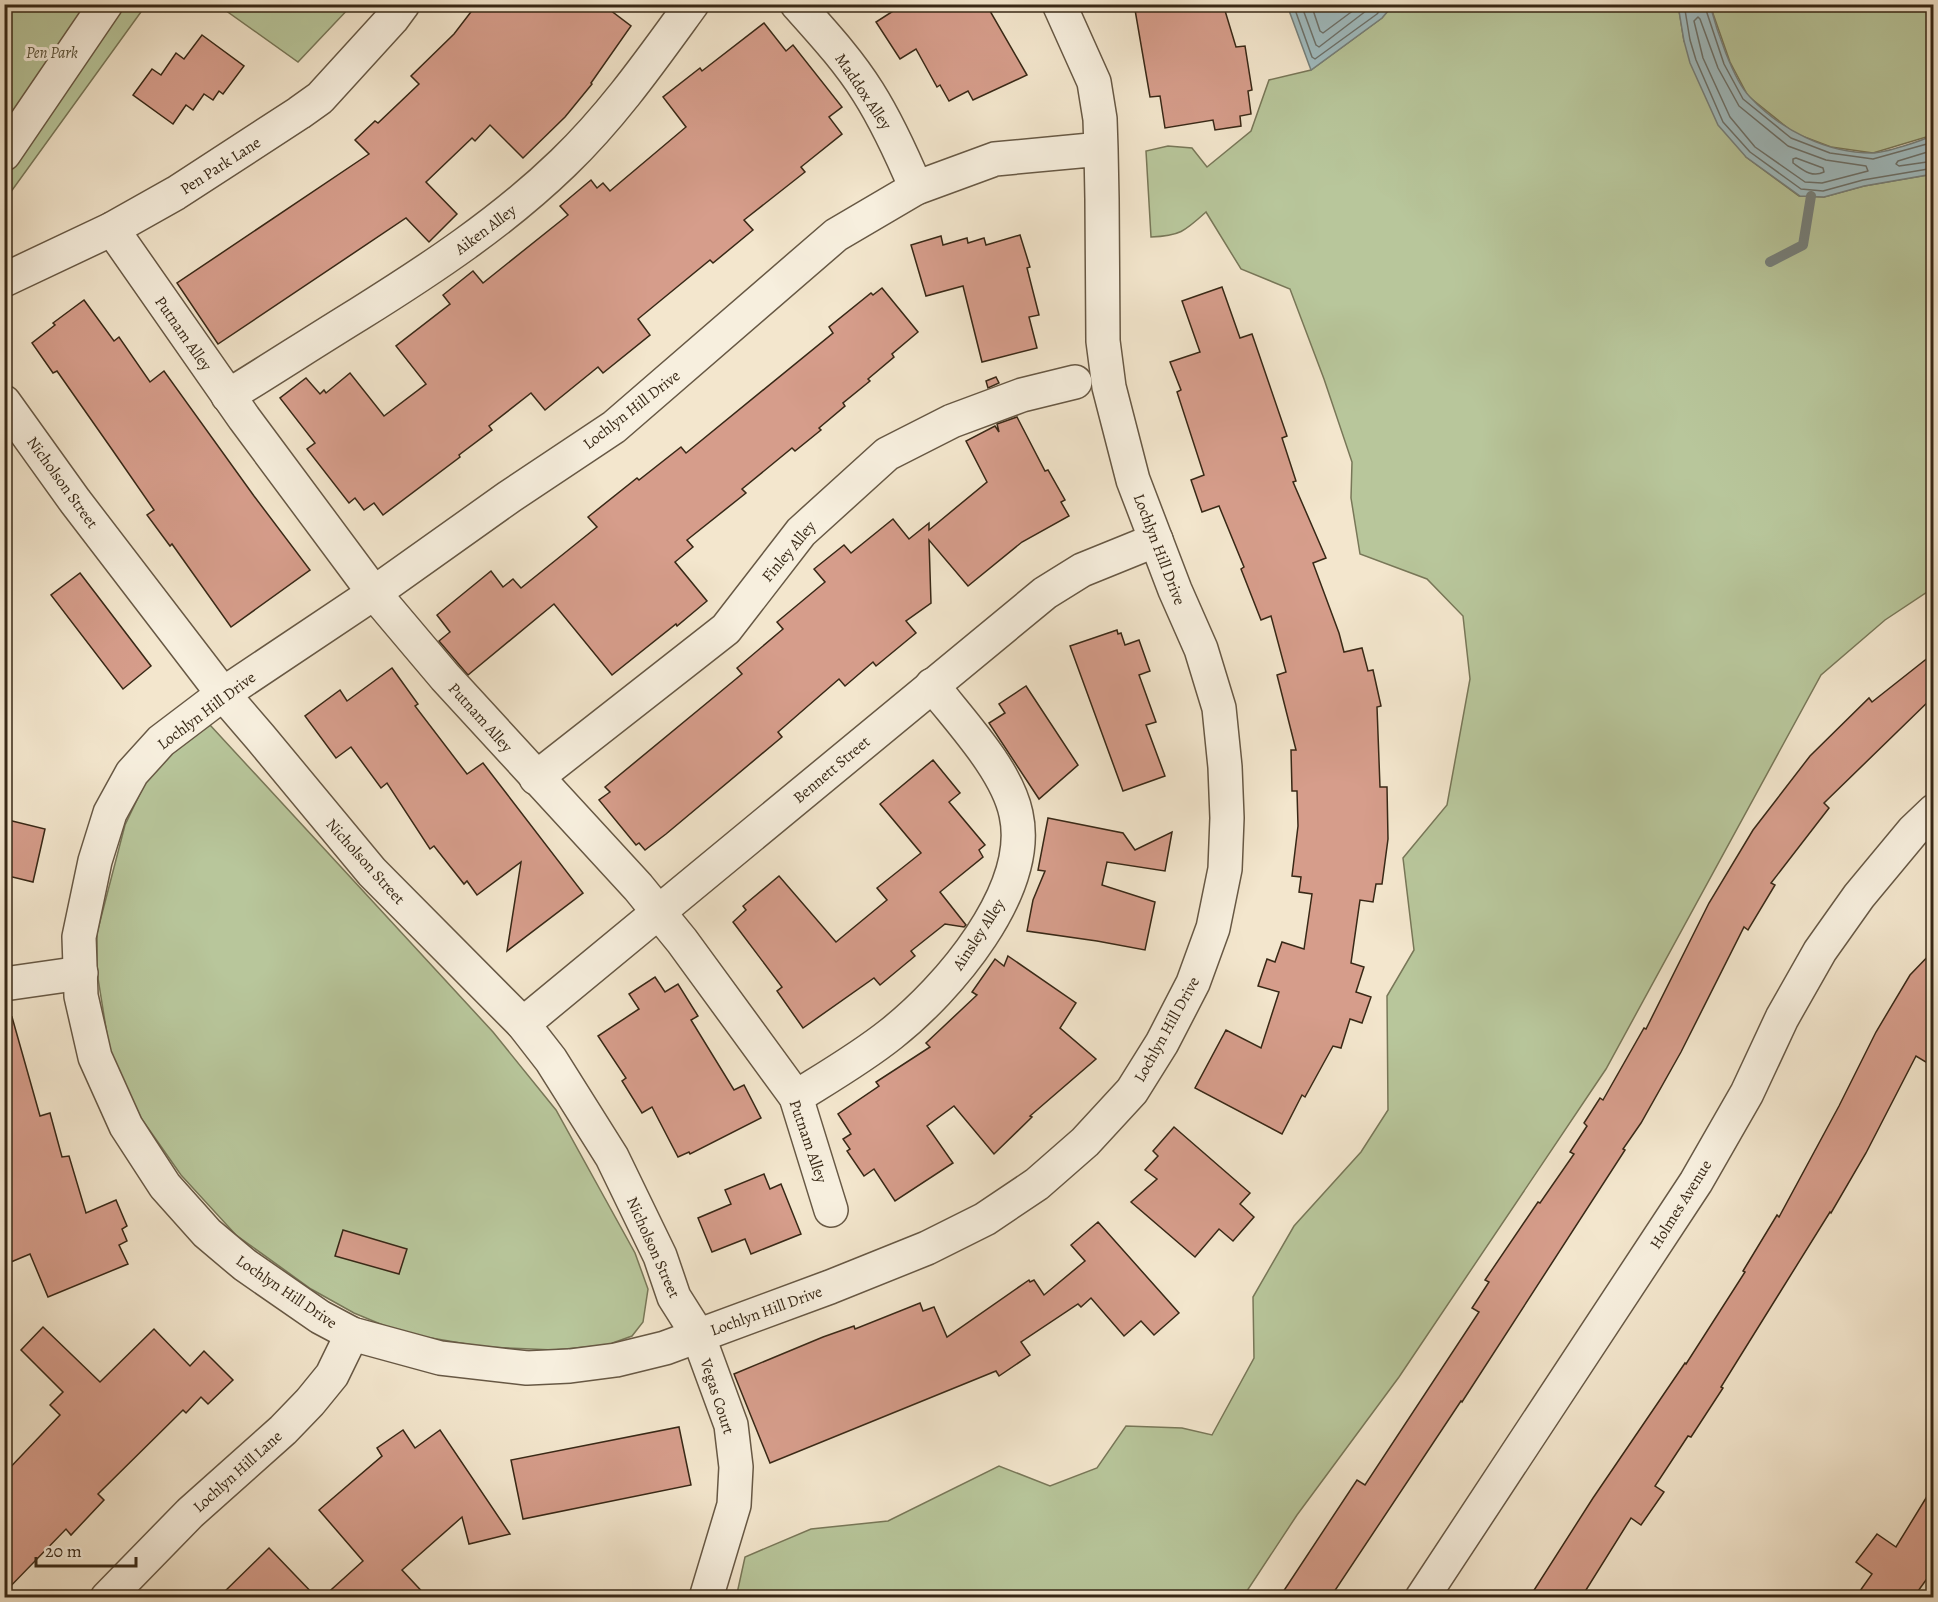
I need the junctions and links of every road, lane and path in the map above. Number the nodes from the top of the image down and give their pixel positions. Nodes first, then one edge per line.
1 (106, 4) edge
2 (403, 4) edge
3 (692, 4) edge
4 (796, 4) edge
5 (1059, 4) edge
6 (1101, 149) junction
7 (4, 154) edge
8 (916, 188) junction
9 (112, 230) junction
10 (4, 280) edge
11 (1075, 382) dead end
12 (228, 396) junction
13 (4, 402) edge
14 (1156, 540) junction
15 (374, 593) junction
16 (932, 685) junction
17 (223, 694) junction
18 (536, 778) junction
19 (1934, 811) edge
20 (658, 911) junction
21 (81, 973) junction
22 (4, 984) edge
23 (522, 1024) junction
24 (796, 1097) junction
25 (831, 1210) dead end
26 (352, 1334) junction
27 (698, 1335) junction
28 (107, 1598) edge
29 (706, 1598) edge
30 (1422, 1598) edge

1 - 7 street
2 - 9 street, Pen Park Lane
3 - 12 street, Aiken Alley
4 - 8 street, Maddox Alley
5 - 6 street, Lochlyn Hill Drive
6 - 8 street, Lochlyn Hill Drive
6 - 14 street, Lochlyn Hill Drive
8 - 15 street, Lochlyn Hill Drive
9 - 10 street, Pen Park Lane
9 - 12 street, Putnam Alley
11 - 18 street, Finley Alley
12 - 15 street, Putnam Alley
13 - 17 street, Nicholson Street
14 - 16 street, Bennett Street
14 - 27 street, Lochlyn Hill Drive
15 - 17 street, Lochlyn Hill Drive
15 - 18 street, Putnam Alley
16 - 20 street, Bennett Street
16 - 24 street, Ainsley Alley
17 - 21 street, Lochlyn Hill Drive
17 - 23 street, Nicholson Street
18 - 20 street, Putnam Alley
19 - 30 street, Holmes Avenue
20 - 23 street, Bennett Street
20 - 24 street, Putnam Alley
21 - 22 street
21 - 26 street, Lochlyn Hill Drive
23 - 27 street, Nicholson Street
24 - 25 street, Putnam Alley
26 - 27 street, Lochlyn Hill Drive
26 - 28 street, Lochlyn Hill Lane
27 - 29 street, Vegas Court

